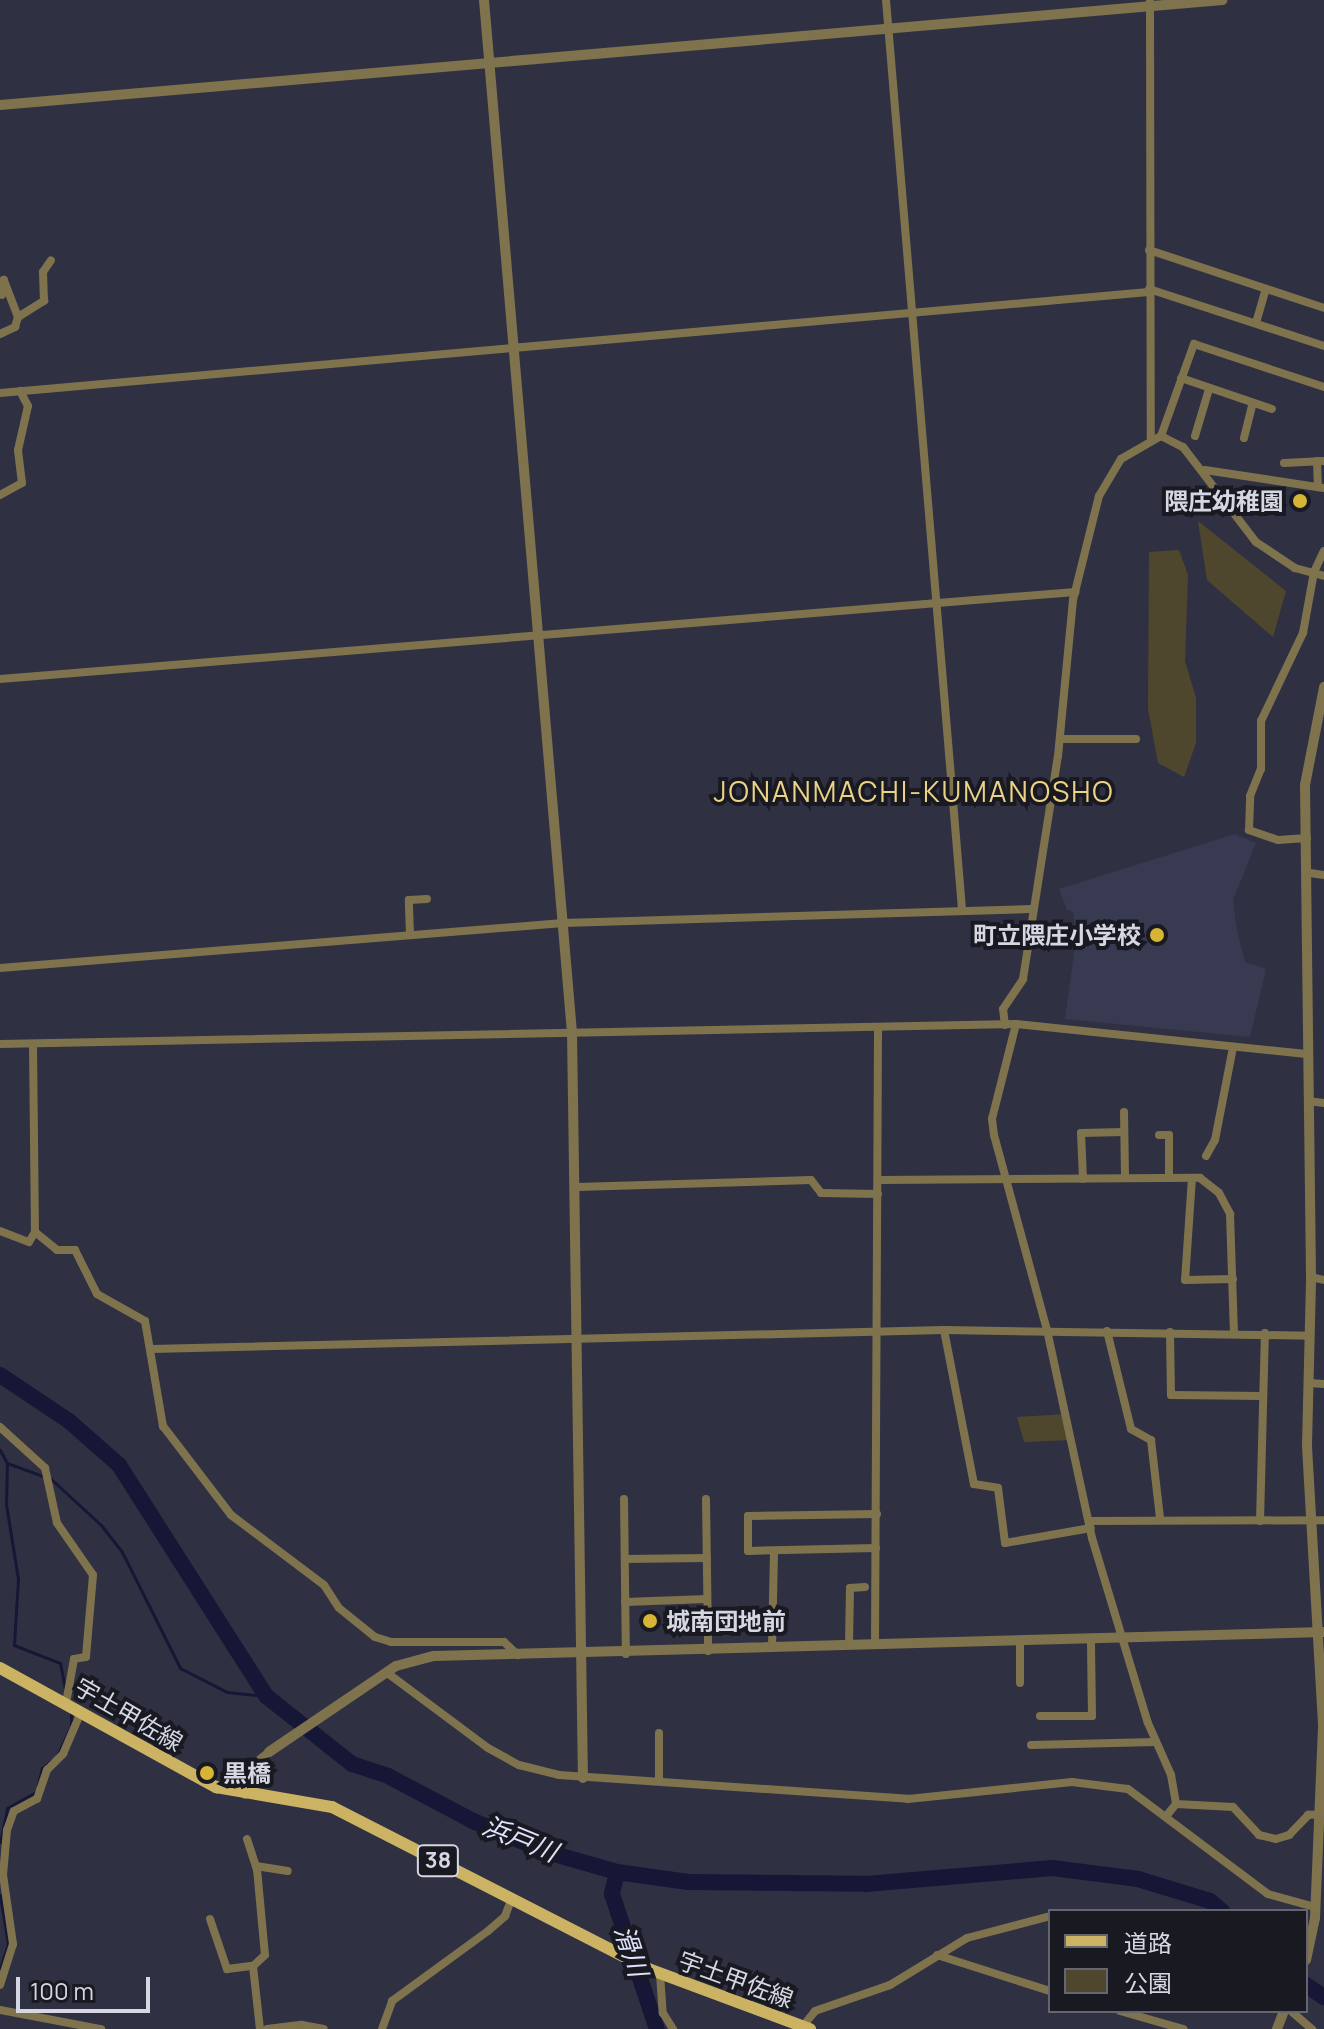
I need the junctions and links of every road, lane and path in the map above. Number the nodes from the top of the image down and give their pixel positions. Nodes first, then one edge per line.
1 (484, 0) edge
2 (886, 0) edge
3 (1222, 0) edge
4 (1150, 3) edge
5 (888, 29) junction
6 (490, 64) junction
7 (0, 105) edge
8 (1149, 250) junction
9 (51, 260) dead end
10 (1266, 289) junction
11 (1149, 291) junction
12 (2, 295) edge
13 (1324, 308) edge
14 (912, 315) junction
15 (18, 317) junction
16 (1256, 323) junction
17 (0, 334) edge
18 (1324, 346) edge
19 (515, 349) junction
20 (1181, 378) junction
21 (1324, 387) edge
22 (1209, 389) junction
23 (20, 391) junction
24 (0, 393) edge
25 (1253, 403) junction
26 (1272, 409) dead end
27 (1161, 436) junction
28 (1195, 436) dead end
29 (1244, 438) dead end
30 (1151, 441) junction
31 (1320, 461) edge
32 (1284, 463) dead end
33 (1205, 470) junction
34 (1321, 487) edge
35 (0, 495) edge
36 (1324, 551) edge
37 (1314, 572) junction
38 (1324, 576) edge
39 (1075, 592) junction
40 (936, 602) junction
41 (539, 635) junction
42 (0, 679) edge
43 (1324, 687) edge
44 (1060, 739) junction
45 (1136, 739) dead end
46 (1307, 838) junction
47 (1310, 873) junction
48 (1324, 875) edge
49 (427, 899) dead end
50 (962, 909) junction
51 (1032, 909) junction
52 (563, 923) junction
53 (410, 935) junction
54 (0, 968) edge
55 (1016, 1024) junction
56 (1005, 1025) junction
57 (878, 1030) junction
58 (572, 1032) junction
59 (0, 1044) edge
60 (33, 1044) junction
61 (1233, 1047) junction
62 (1306, 1054) junction
63 (1308, 1101) junction
64 (1324, 1103) edge
65 (1124, 1112) dead end
66 (1124, 1132) junction
67 (1159, 1135) dead end
68 (1206, 1156) dead end
69 (1125, 1178) junction
70 (1169, 1178) junction
71 (1192, 1178) junction
72 (1083, 1179) junction
73 (879, 1180) junction
74 (1006, 1180) junction
75 (577, 1187) junction
76 (878, 1194) junction
77 (0, 1231) edge
78 (35, 1232) junction
79 (1311, 1277) junction
80 (1233, 1279) junction
81 (1324, 1280) edge
82 (944, 1330) junction
83 (1047, 1330) junction
84 (1107, 1331) junction
85 (1170, 1332) junction
86 (1234, 1332) junction
87 (1265, 1333) junction
88 (878, 1334) junction
89 (1310, 1336) junction
90 (577, 1340) junction
91 (152, 1349) junction
92 (1309, 1383) junction
93 (1324, 1384) edge
94 (1263, 1396) junction
95 (0, 1427) edge
96 (624, 1499) dead end
97 (706, 1499) dead end
98 (877, 1514) junction
99 (1160, 1518) junction
100 (1310, 1520) junction
101 (1324, 1520) edge
102 (1260, 1521) junction
103 (1092, 1525) junction
104 (876, 1548) junction
105 (774, 1552) junction
106 (707, 1558) junction
107 (625, 1559) junction
108 (865, 1587) dead end
109 (707, 1599) junction
110 (625, 1602) junction
111 (1320, 1633) edge
112 (1091, 1640) junction
113 (1124, 1640) junction
114 (1020, 1642) junction
115 (849, 1645) junction
116 (875, 1645) junction
117 (772, 1648) junction
118 (708, 1651) junction
119 (626, 1654) junction
120 (518, 1655) junction
121 (583, 1656) junction
122 (0, 1668) edge
123 (383, 1675) junction
124 (1020, 1683) dead end
125 (66, 1703) junction
126 (81, 1712) junction
127 (1040, 1716) dead end
128 (659, 1733) dead end
129 (1155, 1742) junction
130 (1031, 1745) dead end
131 (269, 1752) joint
132 (583, 1778) junction
133 (659, 1780) junction
134 (245, 1795) junction
135 (1176, 1804) junction
136 (1322, 1814) edge
137 (1167, 1815) junction
138 (247, 1839) dead end
139 (256, 1866) junction
140 (288, 1871) dead end
141 (511, 1900) junction
142 (1302, 1909) edge
143 (1048, 1916) edge
144 (1318, 1916) edge
145 (210, 1919) dead end
146 (1308, 1952) edge
147 (937, 1955) junction
148 (253, 1966) junction
149 (660, 1974) junction
150 (0, 1985) edge
151 (1048, 1990) edge
152 (0, 2010) edge
153 (1127, 2013) edge
154 (1293, 2013) edge
155 (806, 2028) edge
156 (101, 2029) edge
157 (260, 2029) edge
158 (267, 2029) edge
159 (324, 2029) edge
160 (382, 2029) edge
161 (673, 2029) edge
162 (1183, 2029) edge
163 (1312, 2029) edge

1 - 6 street
2 - 5 street
3 - 4 street
4 - 5 street
4 - 8 street
5 - 6 street
5 - 14 street
6 - 7 street
6 - 19 street
8 - 10 street
8 - 11 street
9 - 15 street
10 - 13 street
10 - 16 street
11 - 14 street
11 - 16 street
11 - 30 street
12 - 15 street
14 - 19 street
14 - 40 street
15 - 17 street
16 - 18 street
19 - 23 street
19 - 41 street
20 - 21 street
20 - 22 street
20 - 27 street
22 - 25 street
22 - 28 street
23 - 24 street
23 - 35 street
25 - 26 street
25 - 29 street
27 - 30 street
27 - 33 street
30 - 39 street
31 - 32 street
31 - 34 street
33 - 34 street
33 - 37 street
36 - 37 street
37 - 38 street
37 - 46 street
39 - 40 street
39 - 44 street
40 - 41 street
40 - 50 street
41 - 42 street
41 - 52 street
43 - 46 street
44 - 45 street
44 - 51 street
46 - 47 street
47 - 48 street
47 - 62 street
49 - 53 street
50 - 51 street
50 - 52 street
51 - 56 street
52 - 53 street
52 - 58 street
53 - 54 street
55 - 56 street
55 - 61 street
55 - 74 street
56 - 57 street
57 - 58 street
57 - 73 street
58 - 60 street
58 - 75 street
59 - 60 street
60 - 78 street
61 - 62 street
61 - 68 street
62 - 63 street
63 - 64 street
63 - 79 street
65 - 66 street
66 - 69 street
66 - 72 street
67 - 70 street
69 - 70 street
69 - 72 street
70 - 71 street
71 - 80 street
71 - 80 street
72 - 74 street
73 - 74 street
73 - 76 street
74 - 83 street
75 - 76 street
75 - 90 street
76 - 88 street
77 - 78 street
78 - 91 street
79 - 81 street
79 - 89 street
80 - 86 street
82 - 83 street
82 - 88 street
82 - 103 street
83 - 84 street
83 - 103 street
84 - 85 street
84 - 99 street
85 - 86 street
85 - 94 street
86 - 87 street
87 - 89 street
87 - 94 street
88 - 90 street
88 - 98 street
89 - 92 street
90 - 91 street
90 - 121 street
91 - 120 street
92 - 93 street
92 - 100 street
94 - 102 street
95 - 125 street
96 - 107 street
97 - 106 street
98 - 104 street
98 - 105 street
99 - 102 street
99 - 103 street
100 - 101 street
100 - 102 street
100 - 111 street
103 - 113 street
104 - 105 street
104 - 116 street
105 - 117 street
106 - 107 street
106 - 109 street
107 - 110 street
108 - 115 street
109 - 110 street
109 - 118 street
110 - 119 street
111 - 113 street
111 - 136 street
112 - 113 street
112 - 114 street
112 - 127 street
113 - 129 street
114 - 116 street
114 - 124 street
115 - 116 street
115 - 117 street
117 - 118 street
118 - 119 street
119 - 121 street
120 - 121 street
120 - 123 street
121 - 132 street
122 - 125 main road, 宇土甲佐線 / 38
123 - 131 street
123 - 132 street
125 - 126 main road, 宇土甲佐線 / 38
126 - 134 main road, 宇土甲佐線 / 38
126 - 150 street
128 - 133 street
129 - 130 street
129 - 135 street
131 - 134 street
132 - 133 street
133 - 137 street
134 - 141 main road, 宇土甲佐線 / 38
135 - 136 street
135 - 137 street
136 - 144 street
137 - 142 street
138 - 139 street
139 - 140 street
139 - 148 street
141 - 149 main road, 宇土甲佐線 / 38
141 - 160 street
143 - 147 street
144 - 146 street
145 - 148 street
147 - 151 street
147 - 155 street
148 - 157 street
149 - 155 main road, 宇土甲佐線 / 38
149 - 161 street
152 - 156 street
153 - 162 street
154 - 163 street
158 - 159 street

